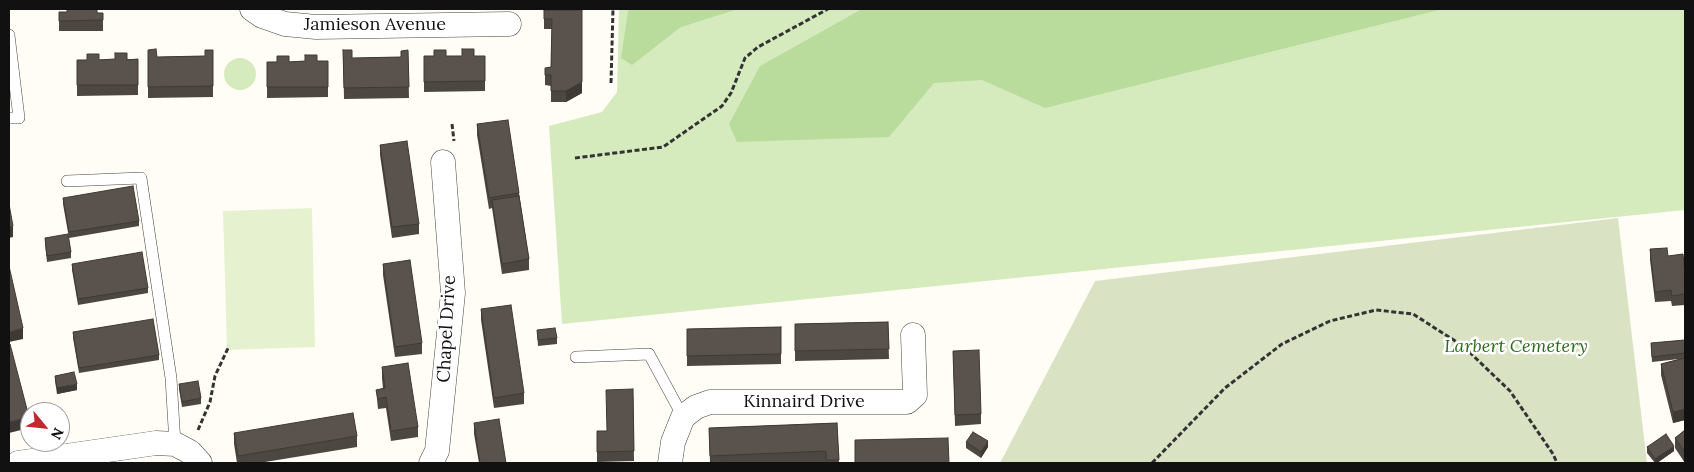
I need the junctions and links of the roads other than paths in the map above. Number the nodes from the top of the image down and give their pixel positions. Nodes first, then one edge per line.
1 (252, 9) edge
2 (472, 16) edge
3 (509, 24) dead end
4 (9, 35) edge
5 (9, 118) edge
6 (443, 162) dead end
7 (67, 181) dead end
8 (913, 335) dead end
9 (576, 357) dead end
10 (683, 417) junction
11 (188, 453) edge
12 (18, 463) edge
13 (431, 463) edge
14 (670, 463) edge

1 - 2 street, Jamieson Avenue
2 - 3 street, Jamieson Avenue
4 - 5 lane
6 - 13 street, Chapel Drive
7 - 11 lane
8 - 10 street, Kinnaird Drive
9 - 10 lane
10 - 14 street
11 - 12 street

